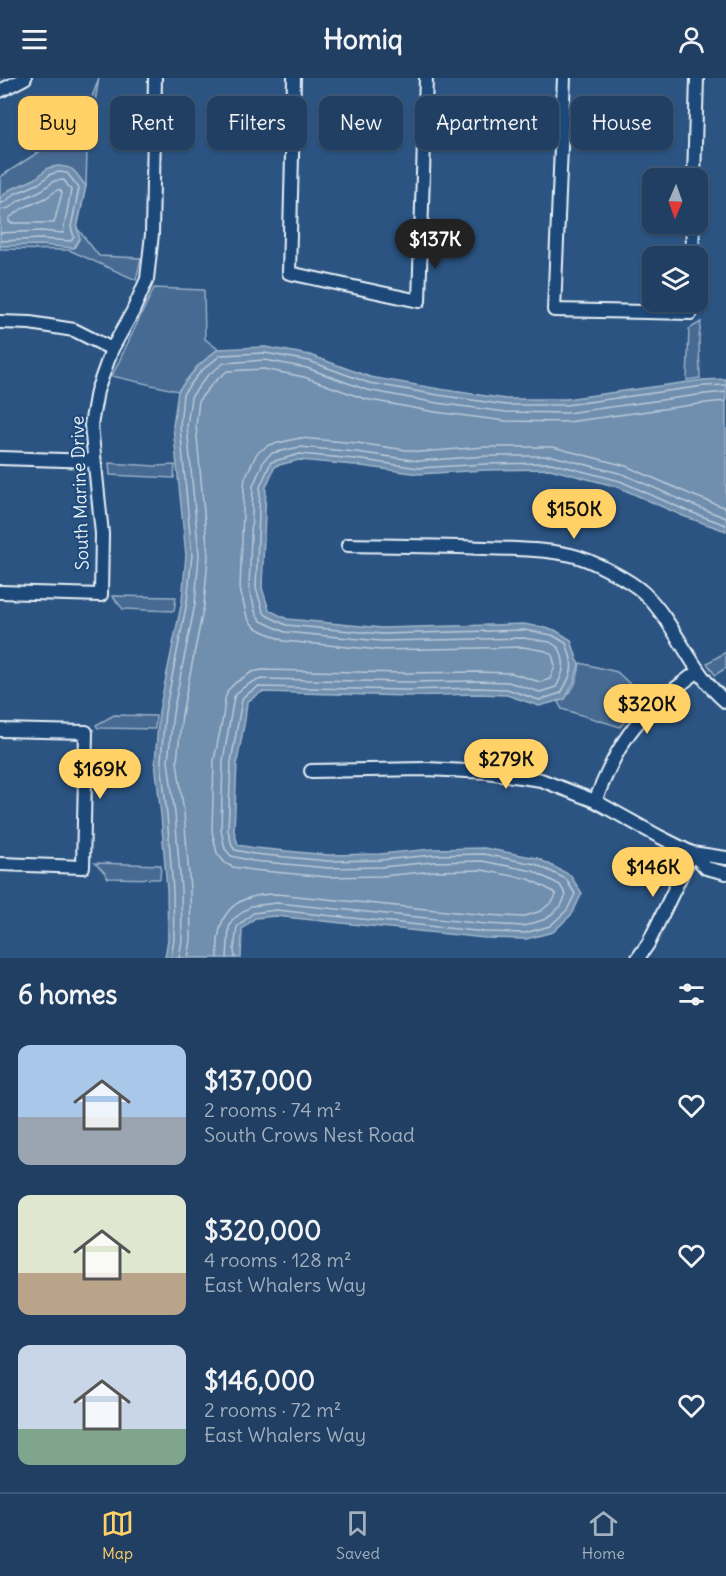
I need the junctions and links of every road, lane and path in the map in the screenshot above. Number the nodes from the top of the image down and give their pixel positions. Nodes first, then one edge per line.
1 (26, 78) edge
2 (155, 78) edge
3 (294, 78) edge
4 (426, 78) edge
5 (564, 78) edge
6 (697, 78) edge
7 (0, 91) edge
8 (694, 168) edge
9 (691, 312) edge
10 (0, 322) edge
11 (112, 349) junction
12 (0, 458) edge
13 (94, 461) junction
14 (348, 545) dead end
15 (0, 592) edge
16 (698, 671) junction
17 (726, 702) edge
18 (0, 730) edge
19 (311, 771) dead end
20 (595, 801) junction
21 (692, 853) junction
22 (726, 858) edge
23 (0, 864) edge
24 (726, 873) edge
25 (638, 958) edge

1 - 7 street
2 - 11 street, South Marine Drive
3 - 4 street
5 - 9 street
6 - 8 street
10 - 11 street
11 - 13 street, South Marine Drive
12 - 13 street
13 - 15 street, South Marine Drive
14 - 16 street
16 - 17 street
16 - 20 street
18 - 23 street
19 - 20 street
20 - 21 street
21 - 22 street
21 - 24 street
21 - 25 street

